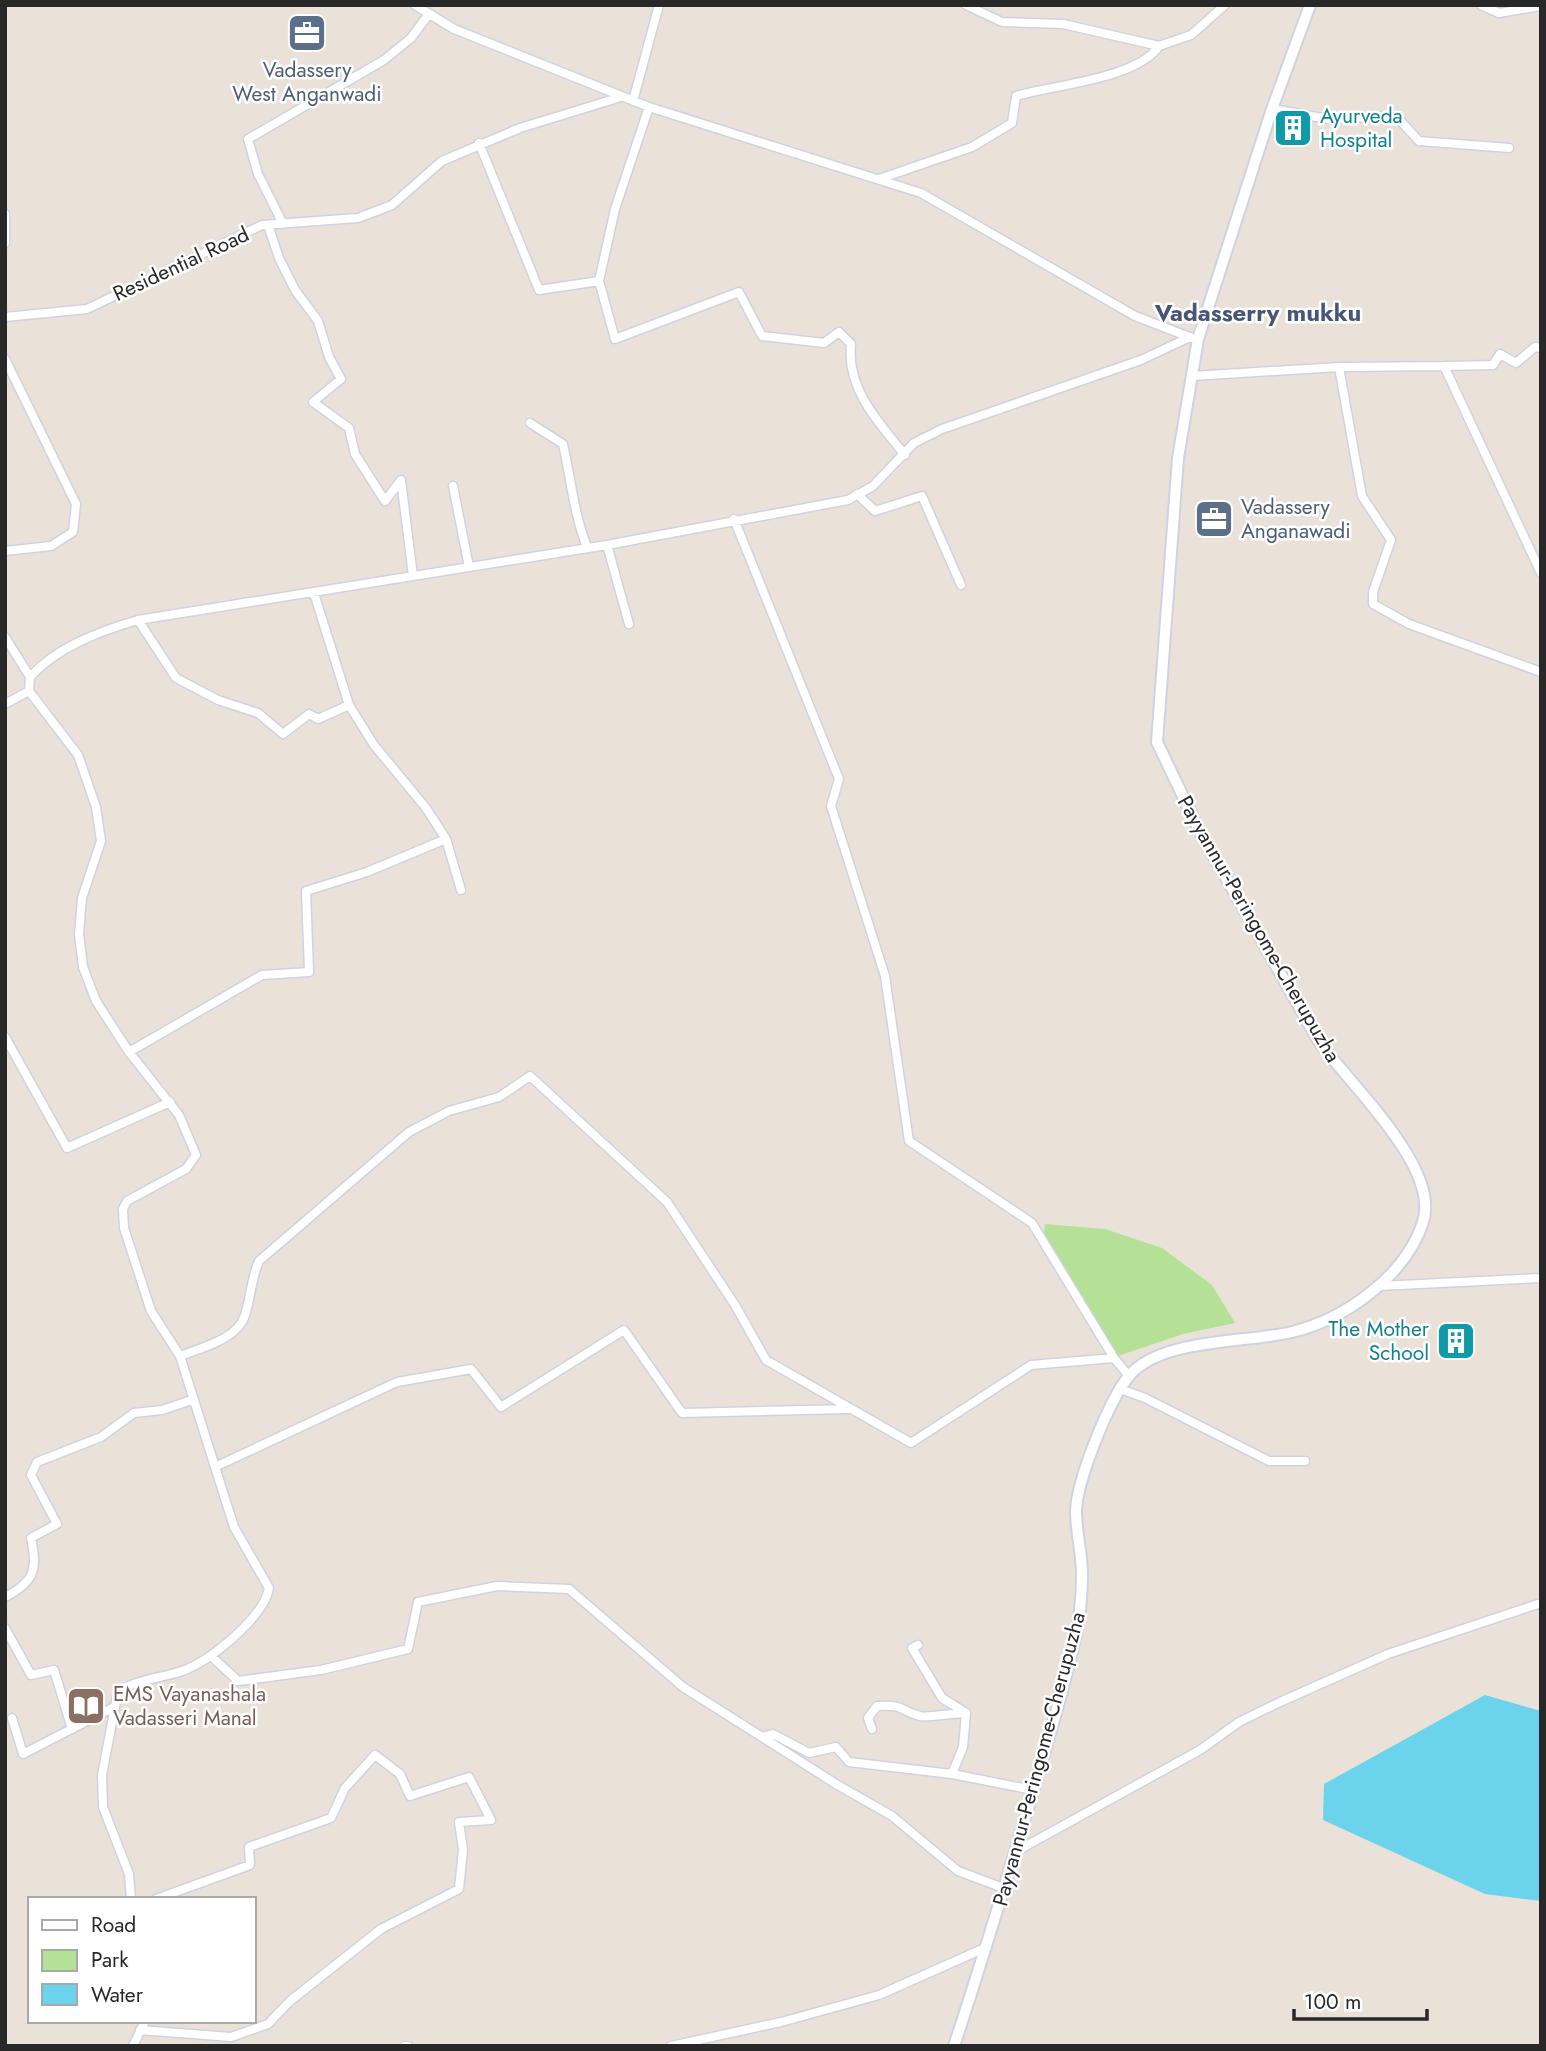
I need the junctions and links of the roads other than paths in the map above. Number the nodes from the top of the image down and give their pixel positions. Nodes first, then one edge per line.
1 (415, 5) edge
2 (659, 5) edge
3 (966, 5) edge
4 (1224, 5) edge
5 (1310, 5) edge
6 (1481, 5) edge
7 (1541, 6) edge
8 (429, 14) junction
9 (1159, 46) junction
10 (621, 97) junction
11 (633, 101) junction
12 (649, 107) junction
13 (1272, 109) junction
14 (479, 143) junction
15 (1509, 148) dead end
16 (879, 179) junction
17 (5, 214) edge
18 (283, 224) junction
19 (268, 225) junction
20 (5, 243) edge
21 (600, 281) junction
22 (5, 317) edge
23 (1194, 338) junction
24 (1541, 348) edge
25 (5, 359) edge
26 (1444, 366) junction
27 (1339, 367) junction
28 (1192, 376) junction
29 (530, 423) dead end
30 (905, 455) junction
31 (453, 486) dead end
32 (857, 495) junction
33 (734, 519) junction
34 (607, 545) junction
35 (587, 547) junction
36 (5, 551) edge
37 (469, 567) junction
38 (1541, 573) edge
39 (412, 576) junction
40 (961, 586) dead end
41 (314, 593) junction
42 (138, 620) junction
43 (629, 624) dead end
44 (5, 637) edge
45 (1541, 672) edge
46 (30, 677) junction
47 (29, 691) junction
48 (5, 704) edge
49 (349, 705) junction
50 (446, 839) junction
51 (461, 890) dead end
52 (5, 1037) edge
53 (129, 1052) junction
54 (170, 1102) junction
55 (1541, 1278) edge
56 (1379, 1286) junction
57 (180, 1356) junction
58 (1114, 1358) junction
59 (1129, 1376) junction
60 (1120, 1389) junction
61 (192, 1400) junction
62 (851, 1409) junction
63 (1305, 1461) dead end
64 (216, 1466) junction
65 (5, 1597) edge
66 (1541, 1603) edge
67 (5, 1628) edge
68 (918, 1645) dead end
69 (211, 1656) junction
70 (114, 1707) junction
71 (966, 1713) junction
72 (12, 1718) dead end
73 (872, 1728) dead end
74 (72, 1729) junction
75 (762, 1737) junction
76 (953, 1774) junction
77 (1033, 1790) junction
78 (1015, 1852) junction
79 (1006, 1889) junction
80 (131, 1897) edge
81 (162, 1897) edge
82 (987, 1947) junction
83 (143, 2025) edge
84 (132, 2046) edge
85 (671, 2046) edge
86 (954, 2046) edge

1 - 8 street
2 - 11 street
3 - 9 street
4 - 9 street
5 - 13 main road, Payyannur-Peringome-Cherupuzha
6 - 7 street
8 - 10 street
8 - 18 street
9 - 16 street
10 - 11 street
10 - 14 street, Residential Road
11 - 12 street
12 - 16 street
12 - 21 street
13 - 15 street
13 - 23 main road, Payyannur-Peringome-Cherupuzha
14 - 18 street, Residential Road
14 - 21 street
16 - 23 street
17 - 20 street
18 - 19 street, Residential Road
19 - 22 street, Residential Road
19 - 39 street
21 - 30 street
23 - 28 main road, Payyannur-Peringome-Cherupuzha
23 - 30 street
24 - 26 street
25 - 36 street
26 - 27 street
26 - 38 street
27 - 28 street
27 - 45 street
28 - 56 main road, Payyannur-Peringome-Cherupuzha
29 - 35 street
30 - 32 street
31 - 37 street
32 - 33 street
32 - 40 street
33 - 34 street
33 - 58 street
34 - 35 street
34 - 43 street
35 - 37 street
37 - 39 street
39 - 41 street
41 - 42 street
41 - 49 street
42 - 46 street
42 - 49 street
44 - 46 street
46 - 47 street
47 - 48 street
47 - 53 street
49 - 50 street
50 - 51 street
50 - 53 street
52 - 54 street
53 - 54 street
54 - 57 street
55 - 56 street
56 - 59 main road, Payyannur-Peringome-Cherupuzha
57 - 61 street
57 - 62 street
58 - 59 street
58 - 62 street
59 - 60 main road, Payyannur-Peringome-Cherupuzha
60 - 63 street
60 - 77 main road, Payyannur-Peringome-Cherupuzha
61 - 64 street
61 - 65 street
62 - 64 street
64 - 69 street
66 - 78 street
67 - 74 street
68 - 71 street
69 - 70 street
69 - 75 street
70 - 74 street
70 - 80 street
71 - 73 street
71 - 76 street
72 - 74 street
75 - 76 street
75 - 79 street
76 - 77 street
77 - 78 main road, Payyannur-Peringome-Cherupuzha
78 - 79 main road, Payyannur-Peringome-Cherupuzha
79 - 82 main road, Payyannur-Peringome-Cherupuzha
81 - 83 street
82 - 85 street
82 - 86 main road, Payyannur-Peringome-Cherupuzha
83 - 84 street

